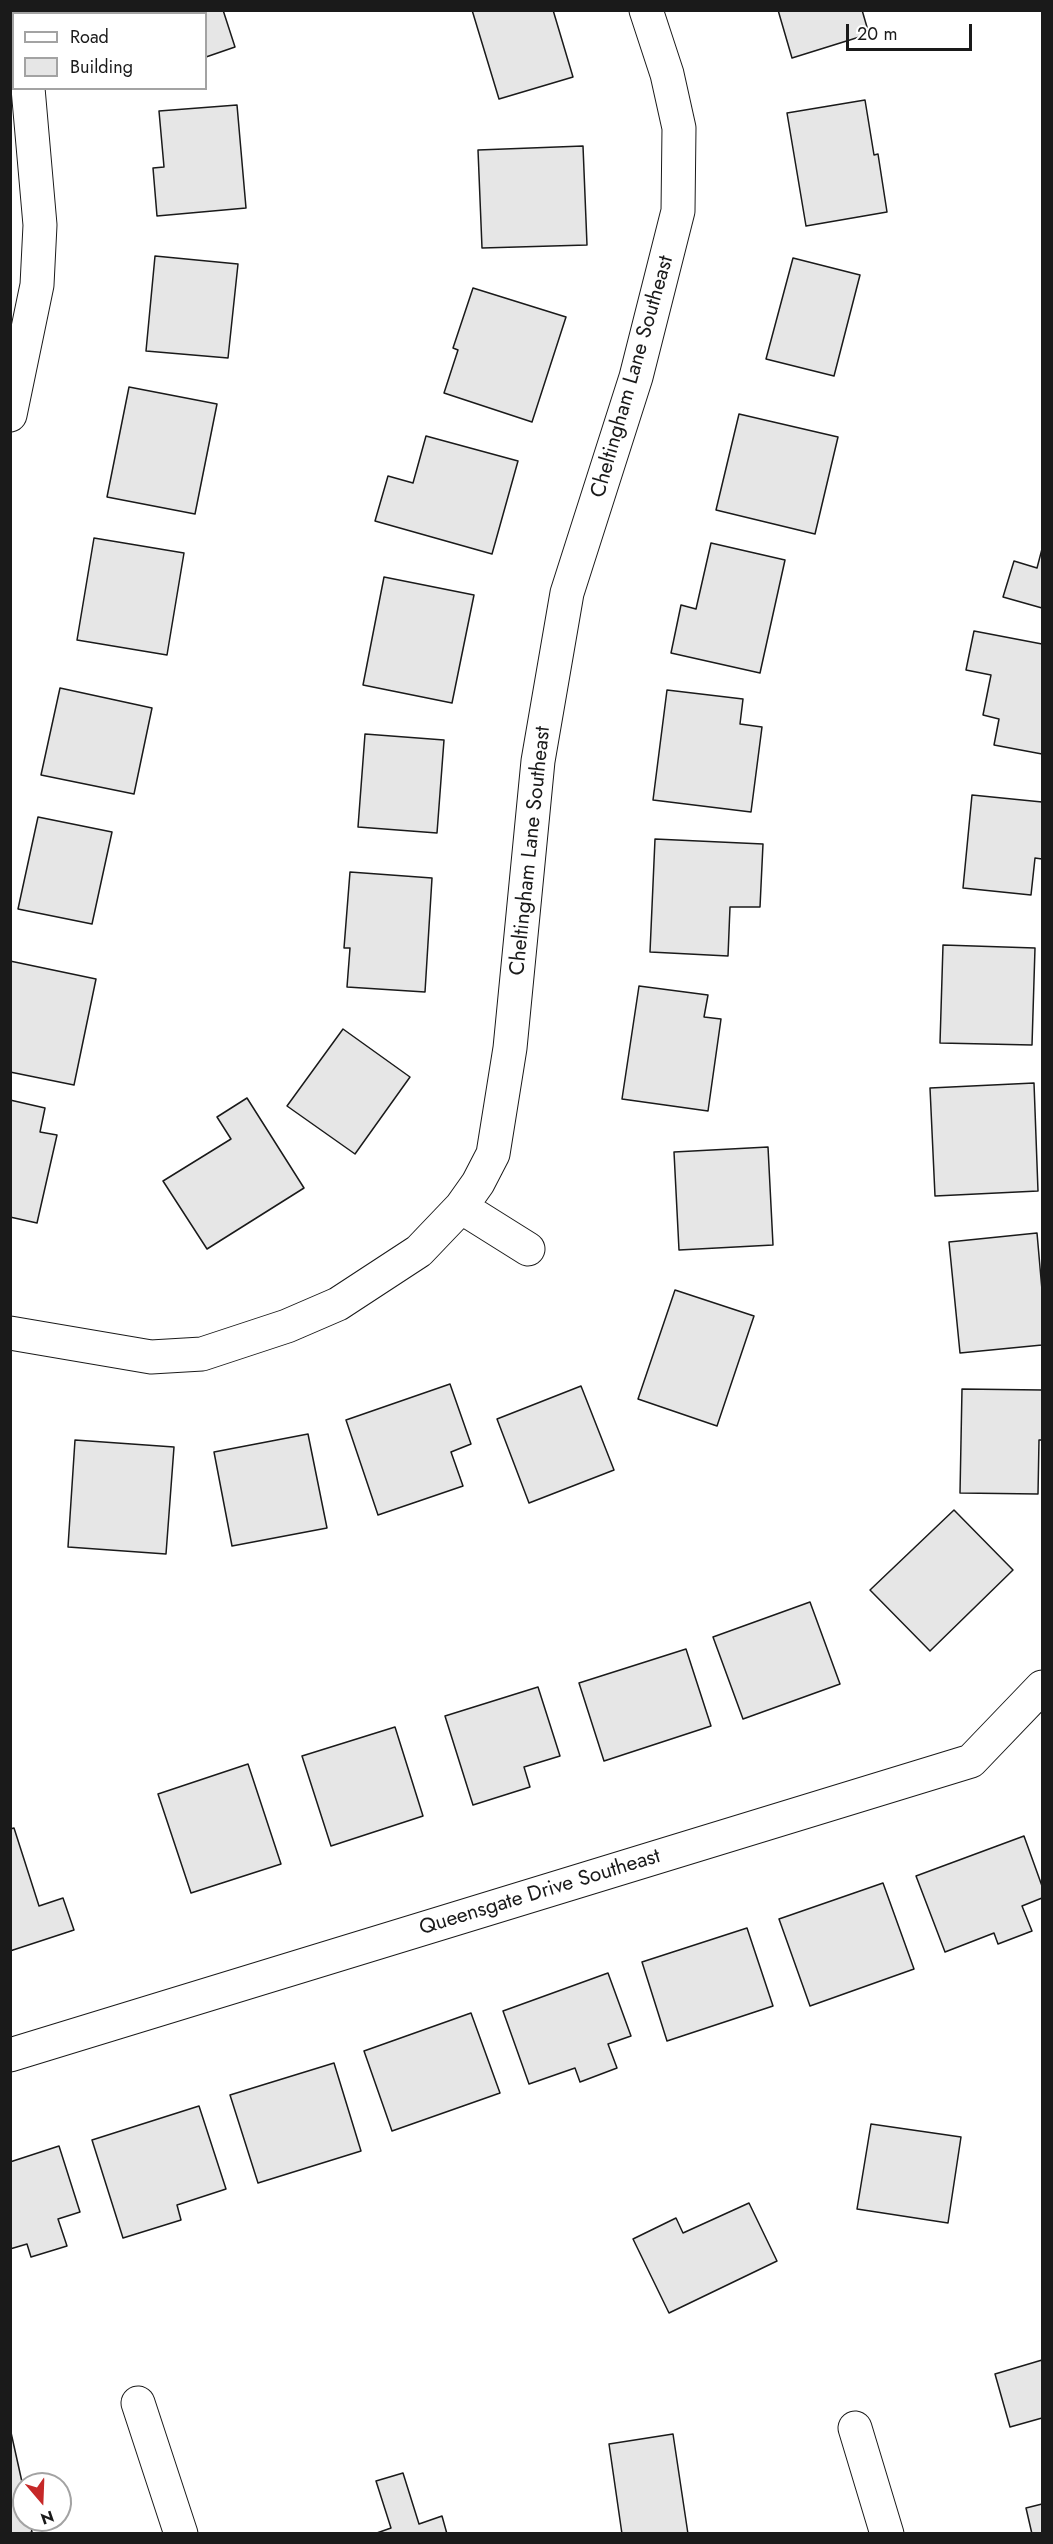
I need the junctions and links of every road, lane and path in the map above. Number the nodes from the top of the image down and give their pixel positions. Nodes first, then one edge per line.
1 (646, 10) edge
2 (28, 90) edge
3 (10, 415) edge
4 (461, 1207) junction
5 (528, 1249) dead end
6 (10, 1333) edge
7 (1042, 1687) edge
8 (10, 2055) edge
9 (138, 2403) dead end
10 (855, 2428) dead end
11 (181, 2534) edge
12 (887, 2534) edge

1 - 4 street, Cheltingham Lane Southeast
2 - 3 street
4 - 5 street
4 - 6 street, Cheltingham Lane Southeast
7 - 8 street, Queensgate Drive Southeast
9 - 11 street
10 - 12 street

